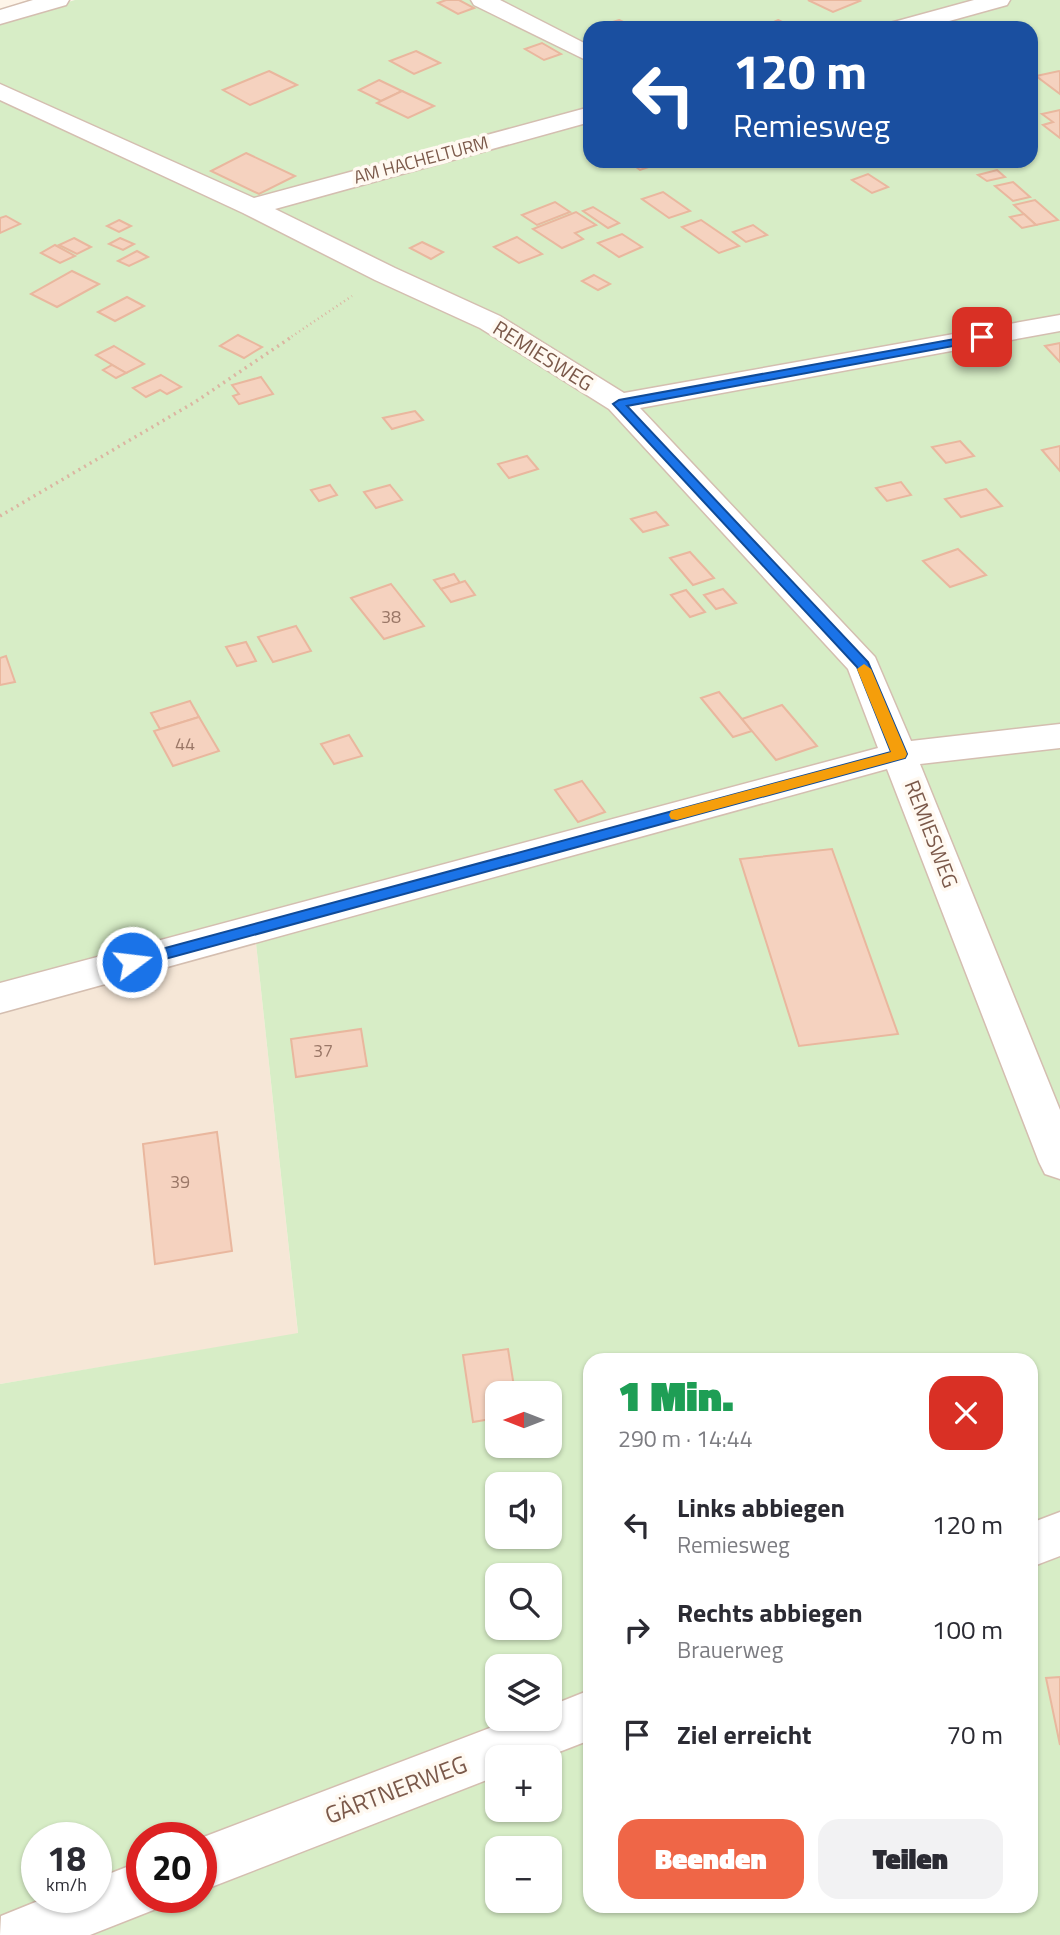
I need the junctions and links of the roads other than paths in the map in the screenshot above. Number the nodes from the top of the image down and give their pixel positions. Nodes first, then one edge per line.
1 (58, 0) edge
2 (482, 0) edge
3 (999, 0) edge
4 (0, 17) edge
5 (923, 21) edge
6 (583, 51) edge
7 (0, 91) edge
8 (583, 116) edge
9 (252, 207) junction
10 (1060, 323) edge
11 (619, 404) junction
12 (1060, 736) edge
13 (900, 754) junction
14 (0, 998) edge
15 (1060, 1162) edge
16 (1060, 1534) edge
17 (1038, 1542) edge
18 (583, 1718) edge
19 (217, 1859) edge
20 (126, 1894) edge
21 (20, 1935) edge

1 - 4 lane
2 - 6 lane
3 - 5 lane
7 - 9 lane, REMIESWEG
8 - 9 lane, AM HACHELTURM
9 - 11 lane, REMIESWEG
10 - 11 lane
11 - 13 lane, REMIESWEG
12 - 13 lane
13 - 14 lane
13 - 15 lane, REMIESWEG
16 - 17 lane
18 - 19 lane, GÄRTNERWEG
20 - 21 lane

